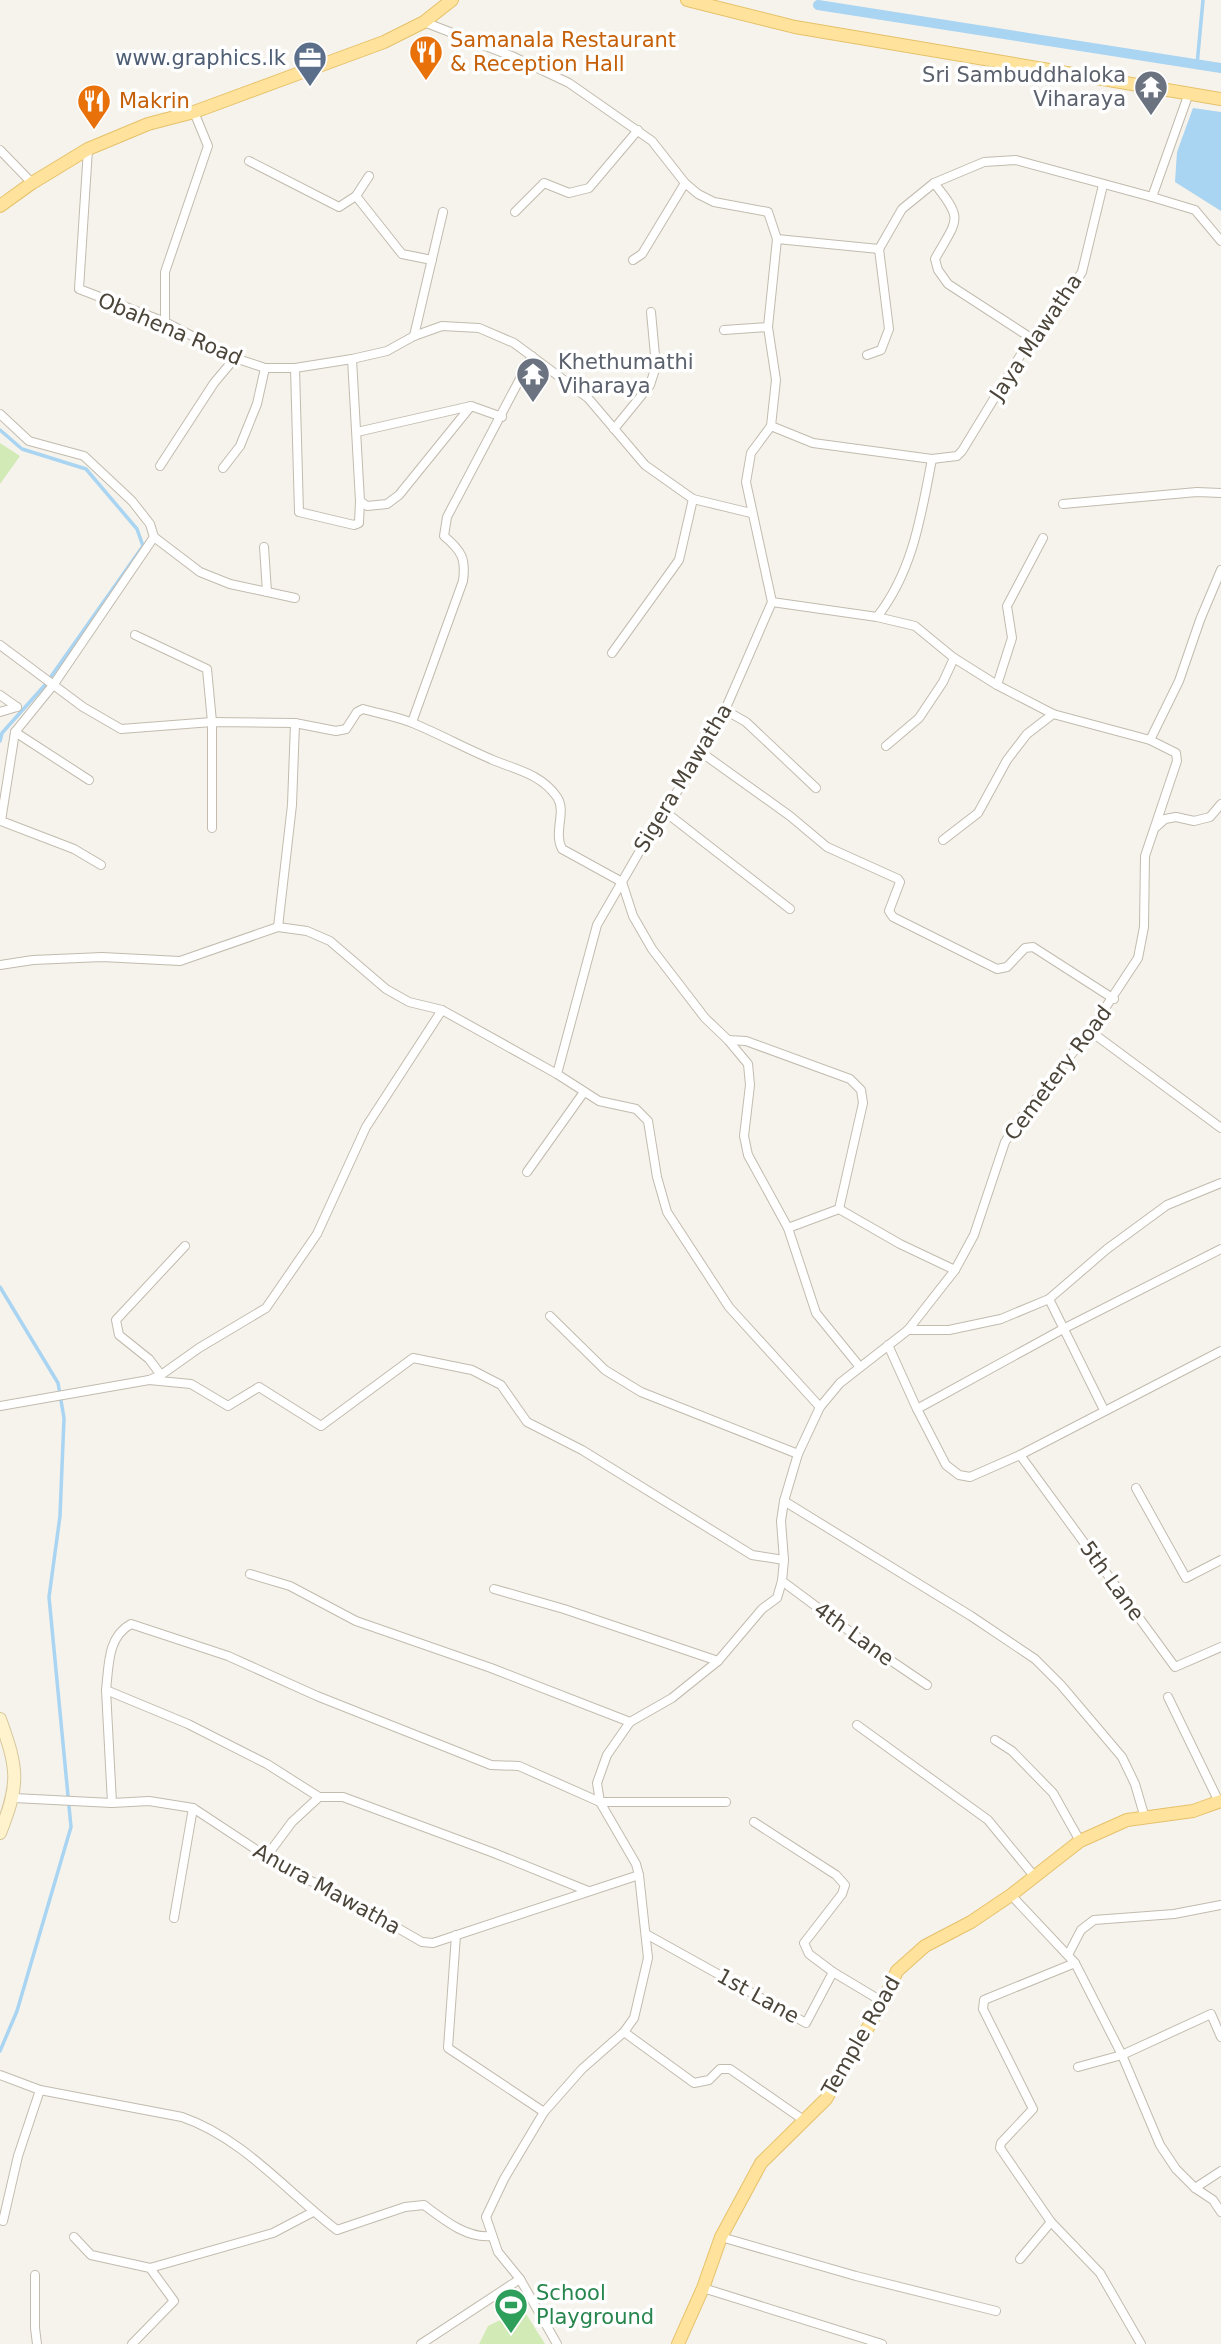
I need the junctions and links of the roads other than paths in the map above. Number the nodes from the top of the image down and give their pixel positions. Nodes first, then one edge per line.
1 (452, 0) edge
2 (687, 0) edge
3 (424, 22) junction
4 (1189, 93) junction
5 (1221, 99) edge
6 (194, 112) junction
7 (638, 130) junction
8 (89, 149) junction
9 (0, 150) edge
10 (249, 161) dead end
11 (369, 177) dead end
12 (32, 183) junction
13 (685, 183) junction
14 (934, 183) junction
15 (1103, 185) junction
16 (356, 196) junction
17 (1152, 197) junction
18 (0, 206) edge
19 (443, 212) dead end
20 (515, 212) dead end
21 (777, 239) junction
22 (1221, 241) edge
23 (879, 249) junction
24 (432, 260) junction
25 (633, 260) dead end
26 (651, 312) dead end
27 (165, 323) junction
28 (768, 327) junction
29 (724, 330) dead end
30 (414, 336) junction
31 (1031, 338) junction
32 (867, 355) dead end
33 (532, 356) junction
34 (235, 358) junction
35 (352, 359) junction
36 (265, 368) junction
37 (295, 368) junction
38 (471, 405) junction
39 (0, 414) edge
40 (502, 417) junction
41 (771, 426) junction
42 (614, 429) junction
43 (357, 432) junction
44 (932, 459) junction
45 (160, 466) dead end
46 (223, 468) dead end
47 (1221, 493) edge
48 (693, 499) junction
49 (360, 501) junction
50 (1063, 504) dead end
51 (751, 513) junction
52 (154, 537) junction
53 (1043, 538) dead end
54 (264, 547) dead end
55 (1221, 570) edge
56 (267, 592) junction
57 (295, 598) dead end
58 (772, 602) junction
59 (877, 617) junction
60 (135, 635) dead end
61 (0, 645) edge
62 (612, 653) dead end
63 (954, 658) junction
64 (50, 682) junction
65 (996, 685) junction
66 (0, 695) edge
67 (725, 710) junction
68 (0, 712) edge
69 (1053, 715) junction
70 (212, 722) junction
71 (412, 722) junction
72 (295, 723) junction
73 (15, 732) junction
74 (1150, 740) junction
75 (886, 746) dead end
76 (702, 753) junction
77 (89, 780) dead end
78 (816, 788) dead end
79 (1221, 804) edge
80 (664, 811) junction
81 (1156, 827) junction
82 (212, 828) dead end
83 (943, 840) dead end
84 (101, 865) dead end
85 (622, 882) junction
86 (790, 909) dead end
87 (278, 927) junction
88 (0, 965) edge
89 (1114, 999) junction
90 (442, 1010) junction
91 (1090, 1031) junction
92 (729, 1040) junction
93 (558, 1074) junction
94 (584, 1092) junction
95 (1221, 1125) edge
96 (527, 1172) dead end
97 (1221, 1183) edge
98 (839, 1209) junction
99 (788, 1228) junction
100 (185, 1246) dead end
101 (1221, 1249) edge
102 (955, 1270) junction
103 (1049, 1299) junction
104 (550, 1316) dead end
105 (1063, 1329) junction
106 (908, 1330) junction
107 (888, 1345) junction
108 (1221, 1351) edge
109 (860, 1367) junction
110 (161, 1375) junction
111 (149, 1380) junction
112 (0, 1406) edge
113 (820, 1407) junction
114 (917, 1409) junction
115 (1104, 1410) junction
116 (798, 1454) junction
117 (1020, 1455) junction
118 (1136, 1488) dead end
119 (784, 1501) junction
120 (783, 1560) junction
121 (1221, 1560) edge
122 (250, 1574) dead end
123 (782, 1581) junction
124 (494, 1589) dead end
125 (1221, 1647) edge
126 (718, 1661) junction
127 (927, 1685) dead end
128 (106, 1690) junction
129 (1168, 1697) dead end
130 (0, 1719) edge
131 (630, 1722) junction
132 (857, 1725) dead end
133 (995, 1740) dead end
134 (14, 1759) junction
135 (0, 1761) edge
136 (319, 1797) junction
137 (14, 1798) junction
138 (600, 1802) junction
139 (726, 1802) dead end
140 (1220, 1802) edge
141 (112, 1803) junction
142 (193, 1808) junction
143 (1145, 1818) junction
144 (754, 1822) dead end
145 (0, 1833) edge
146 (1080, 1841) junction
147 (266, 1857) junction
148 (639, 1875) junction
149 (1034, 1876) junction
150 (588, 1891) junction
151 (1011, 1895) junction
152 (1221, 1905) edge
153 (174, 1918) dead end
154 (646, 1934) junction
155 (456, 1935) junction
156 (1068, 1955) junction
157 (1075, 1963) junction
158 (833, 1972) junction
159 (883, 2002) junction
160 (624, 2032) junction
161 (1221, 2037) edge
162 (1122, 2055) junction
163 (1078, 2067) dead end
164 (0, 2075) edge
165 (40, 2090) junction
166 (544, 2112) junction
167 (806, 2121) junction
168 (1221, 2171) edge
169 (1195, 2188) junction
170 (313, 2212) junction
171 (1221, 2212) edge
172 (3, 2221) dead end
173 (1051, 2222) junction
174 (492, 2236) junction
175 (74, 2237) dead end
176 (720, 2237) junction
177 (1020, 2259) dead end
178 (150, 2268) junction
179 (35, 2275) dead end
180 (520, 2279) junction
181 (703, 2288) junction
182 (996, 2311) dead end
183 (37, 2344) edge
184 (132, 2344) edge
185 (421, 2344) edge
186 (557, 2344) edge
187 (678, 2344) edge
188 (882, 2344) edge
189 (1141, 2344) edge

1 - 3 main road
2 - 4 main road
3 - 6 main road
3 - 7 street
4 - 5 main road
4 - 17 street
6 - 8 main road
6 - 27 street
7 - 13 street
7 - 20 street
8 - 12 main road
8 - 27 street, Obahena Road
9 - 12 street
10 - 16 street
11 - 16 street
12 - 18 main road
13 - 21 street
13 - 25 street
14 - 15 street
14 - 23 street
14 - 31 street
15 - 17 street
15 - 31 street, Jaya Mawatha
16 - 24 street
17 - 22 street
19 - 24 street
21 - 23 street
21 - 28 street
23 - 32 street
24 - 30 street
26 - 42 street
27 - 34 street, Obahena Road
28 - 29 street
28 - 41 street
30 - 33 street, Obahena Road
30 - 35 street, Obahena Road
31 - 44 street, Jaya Mawatha
33 - 40 street
33 - 42 street, Obahena Road
34 - 36 street, Obahena Road
34 - 45 street
35 - 37 street, Obahena Road
35 - 43 street
36 - 37 street, Obahena Road
36 - 46 street
37 - 49 street
38 - 40 street
38 - 43 street
38 - 49 street
39 - 52 street
40 - 71 street
41 - 44 street, Jaya Mawatha
41 - 51 street
42 - 48 street, Obahena Road
43 - 49 street
44 - 59 street
47 - 50 street
48 - 51 street, Obahena Road
48 - 62 street
51 - 58 street
52 - 56 street
52 - 64 street
53 - 65 street
54 - 56 street
55 - 74 street
56 - 57 street
58 - 59 street
58 - 67 street, Sigera Mawatha
59 - 63 street
60 - 70 street
61 - 64 street
63 - 65 street
63 - 75 street
64 - 70 street
64 - 73 street
65 - 69 street
66 - 68 street
67 - 76 street, Sigera Mawatha
67 - 78 street
69 - 74 street
69 - 83 street
70 - 72 street
70 - 82 street
71 - 72 street
71 - 85 street
72 - 87 street
73 - 77 street
73 - 84 street
74 - 81 street, Cemetery Road
76 - 80 street, Sigera Mawatha
76 - 89 street
79 - 81 street
80 - 85 street, Sigera Mawatha
80 - 86 street
81 - 89 street, Cemetery Road
85 - 92 street
85 - 93 street, Sigera Mawatha
87 - 88 street
87 - 90 street
89 - 91 street, Cemetery Road
90 - 93 street
90 - 110 street
91 - 95 street
91 - 102 street, Cemetery Road
92 - 98 street
92 - 99 street
93 - 94 street
94 - 96 street
94 - 113 street
97 - 103 street
98 - 99 street
98 - 102 street
99 - 109 street
100 - 110 street
101 - 105 street
102 - 106 street, Cemetery Road
103 - 105 street
103 - 106 street
104 - 116 street
105 - 114 street
105 - 115 street
106 - 107 street, Cemetery Road
107 - 109 street, Cemetery Road
107 - 114 street
108 - 115 street
109 - 113 street, Cemetery Road
110 - 111 street
111 - 112 street
111 - 120 street
113 - 116 street, Cemetery Road
114 - 117 street
115 - 117 street
116 - 119 street, Cemetery Road
117 - 125 street, 5th Lane
118 - 121 street
119 - 120 street, Cemetery Road
119 - 143 street
120 - 123 street, Cemetery Road
122 - 131 street
123 - 126 street
123 - 127 street, 4th Lane
124 - 126 street
126 - 131 street
128 - 136 street
128 - 138 street
128 - 141 street
129 - 140 street
130 - 134 main road
131 - 138 street
132 - 149 street
133 - 146 street
134 - 135 street
134 - 137 main road
136 - 147 street
136 - 150 street
137 - 141 street, Anura Mawatha
137 - 145 main road
138 - 139 street
138 - 148 street
140 - 143 main road, Temple Road
141 - 142 street, Anura Mawatha
142 - 147 street, Anura Mawatha
142 - 153 street
143 - 146 main road, Temple Road
144 - 158 street
146 - 149 main road, Temple Road
147 - 155 street, Anura Mawatha
148 - 150 street, Anura Mawatha
148 - 154 street
149 - 151 main road, Temple Road
150 - 155 street, Anura Mawatha
151 - 156 street
151 - 159 main road, Temple Road
152 - 156 street
154 - 158 street, 1st Lane
154 - 160 street
155 - 166 street
156 - 157 street
157 - 162 street
157 - 173 street
158 - 159 street
159 - 167 main road, Temple Road
160 - 166 street
160 - 167 street
161 - 162 street
162 - 163 street
162 - 169 street
164 - 165 street
165 - 170 street
165 - 172 street
166 - 174 street
167 - 176 main road, Temple Road
168 - 169 street
169 - 171 street
170 - 174 street
170 - 178 street
173 - 177 street
173 - 189 street
174 - 180 street
175 - 178 street
176 - 181 main road, Temple Road
176 - 182 street
178 - 184 street
179 - 183 street
180 - 185 street
180 - 186 street
181 - 187 main road, Temple Road
181 - 188 street

